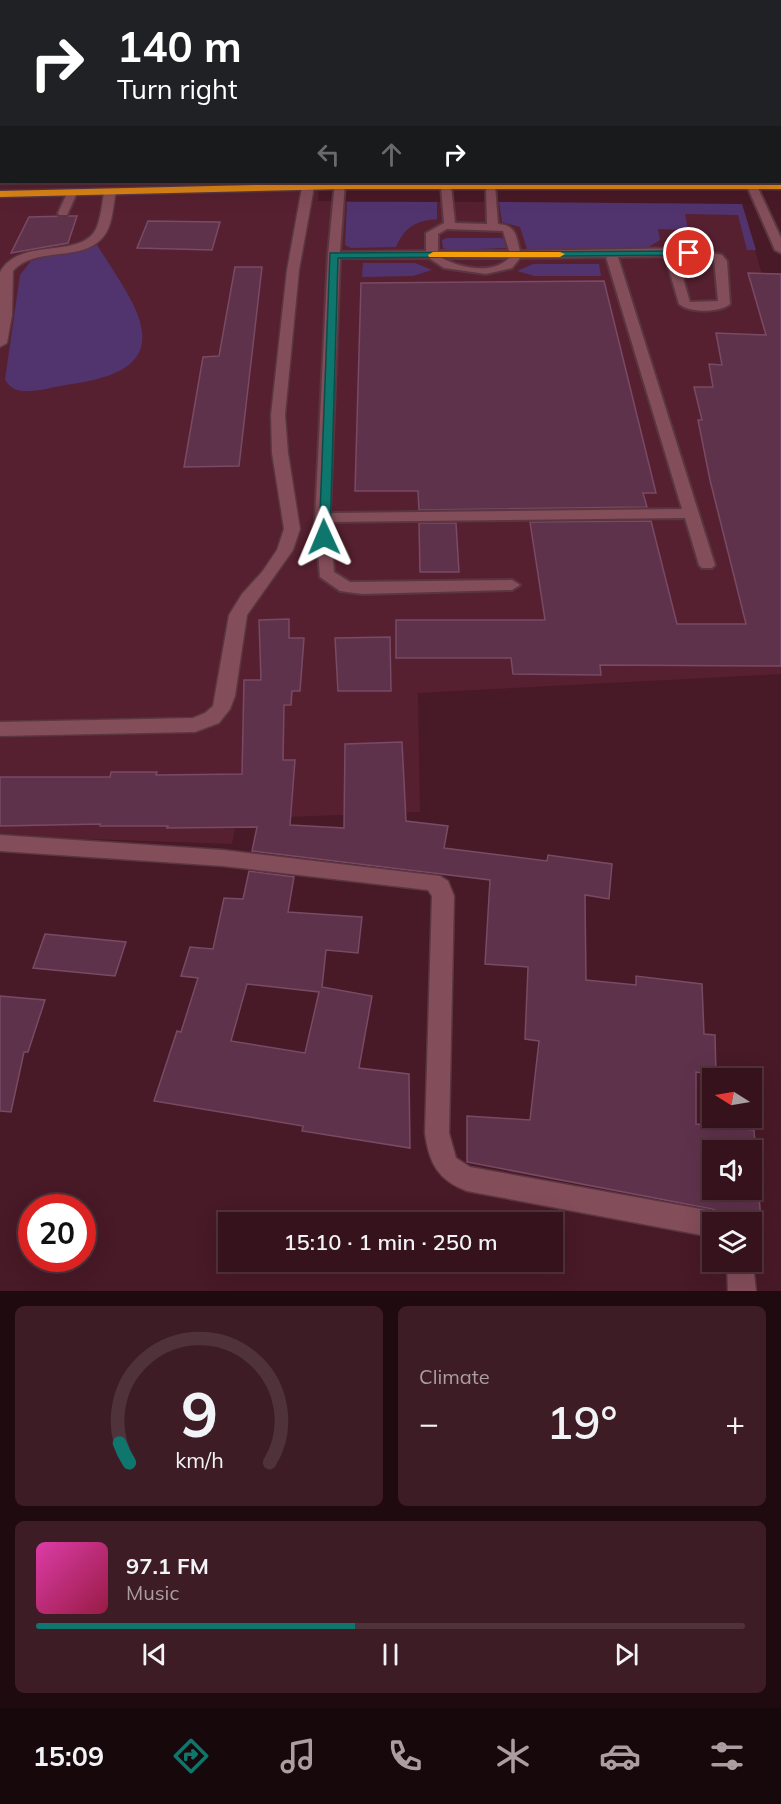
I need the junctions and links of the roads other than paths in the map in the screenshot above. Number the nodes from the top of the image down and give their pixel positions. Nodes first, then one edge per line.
1 (308, 184) edge
2 (340, 184) edge
3 (654, 184) edge
4 (744, 184) edge
5 (446, 186) junction
6 (781, 186) edge
7 (491, 187) junction
8 (110, 192) junction
9 (72, 193) junction
10 (0, 194) edge
11 (63, 213) dead end
12 (450, 226) junction
13 (493, 226) junction
14 (781, 250) edge
15 (670, 253) junction
16 (611, 254) junction
17 (334, 255) junction
18 (432, 255) junction
19 (516, 255) junction
20 (0, 343) edge
21 (690, 513) junction
22 (322, 518) junction
23 (707, 565) dead end
24 (512, 585) dead end
25 (0, 729) edge
26 (0, 843) edge
27 (702, 1222) edge
28 (741, 1272) edge
29 (742, 1291) edge

1 - 2 highway
1 - 8 highway
1 - 25 street
2 - 5 highway
2 - 17 lane
3 - 4 highway
3 - 7 highway
4 - 6 highway
4 - 14 lane
5 - 7 highway
5 - 12 lane
7 - 13 lane
8 - 9 highway
8 - 20 street
9 - 10 highway
9 - 11 lane
12 - 13 lane
12 - 18 lane
13 - 19 lane
15 - 15 lane
15 - 16 lane
16 - 19 lane
16 - 21 lane
17 - 18 lane
17 - 22 lane
18 - 19 lane
21 - 22 lane
21 - 23 lane
22 - 24 lane
26 - 27 street
28 - 29 street

